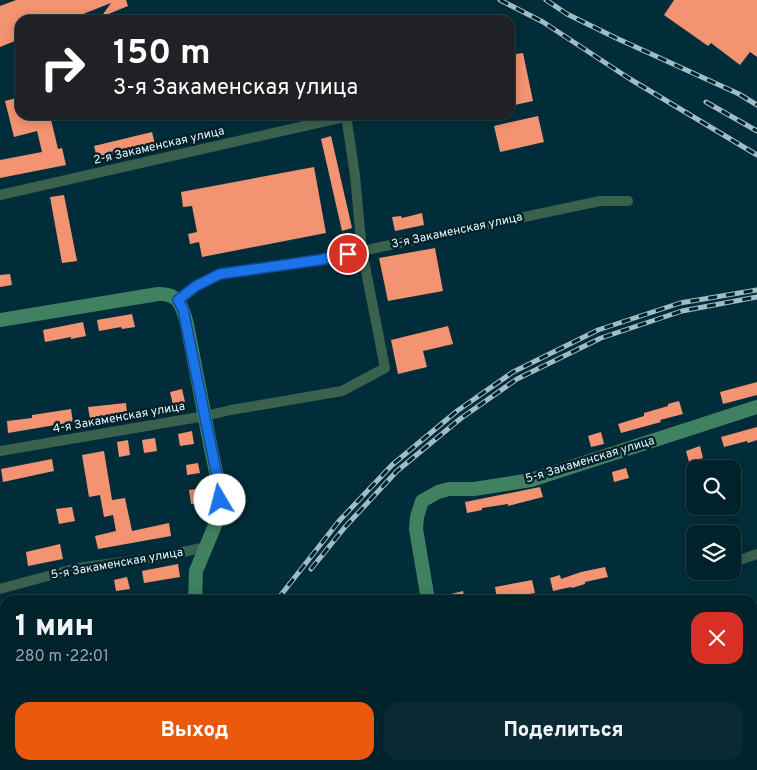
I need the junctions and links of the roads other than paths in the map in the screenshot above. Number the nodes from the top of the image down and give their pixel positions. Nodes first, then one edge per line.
1 (330, 120) edge
2 (348, 120) edge
3 (0, 195) edge
4 (628, 201) dead end
5 (362, 251) junction
6 (178, 300) junction
7 (0, 320) edge
8 (757, 407) edge
9 (205, 416) junction
10 (0, 451) edge
11 (206, 547) junction
12 (757, 554) edge
13 (741, 560) edge
14 (0, 589) edge
15 (195, 595) edge
16 (427, 595) edge

1 - 3 street, 2-я Закаменская улица
2 - 5 street
4 - 5 street, 3-я Закаменская улица
5 - 6 street, 3-я Закаменская улица
5 - 9 street, 4-я Закаменская улица
6 - 7 street
6 - 9 street
8 - 16 street, 5-я Закаменская улица
9 - 10 street, 4-я Закаменская улица
9 - 11 street
11 - 14 street, 5-я Закаменская улица
11 - 15 street
12 - 13 street

